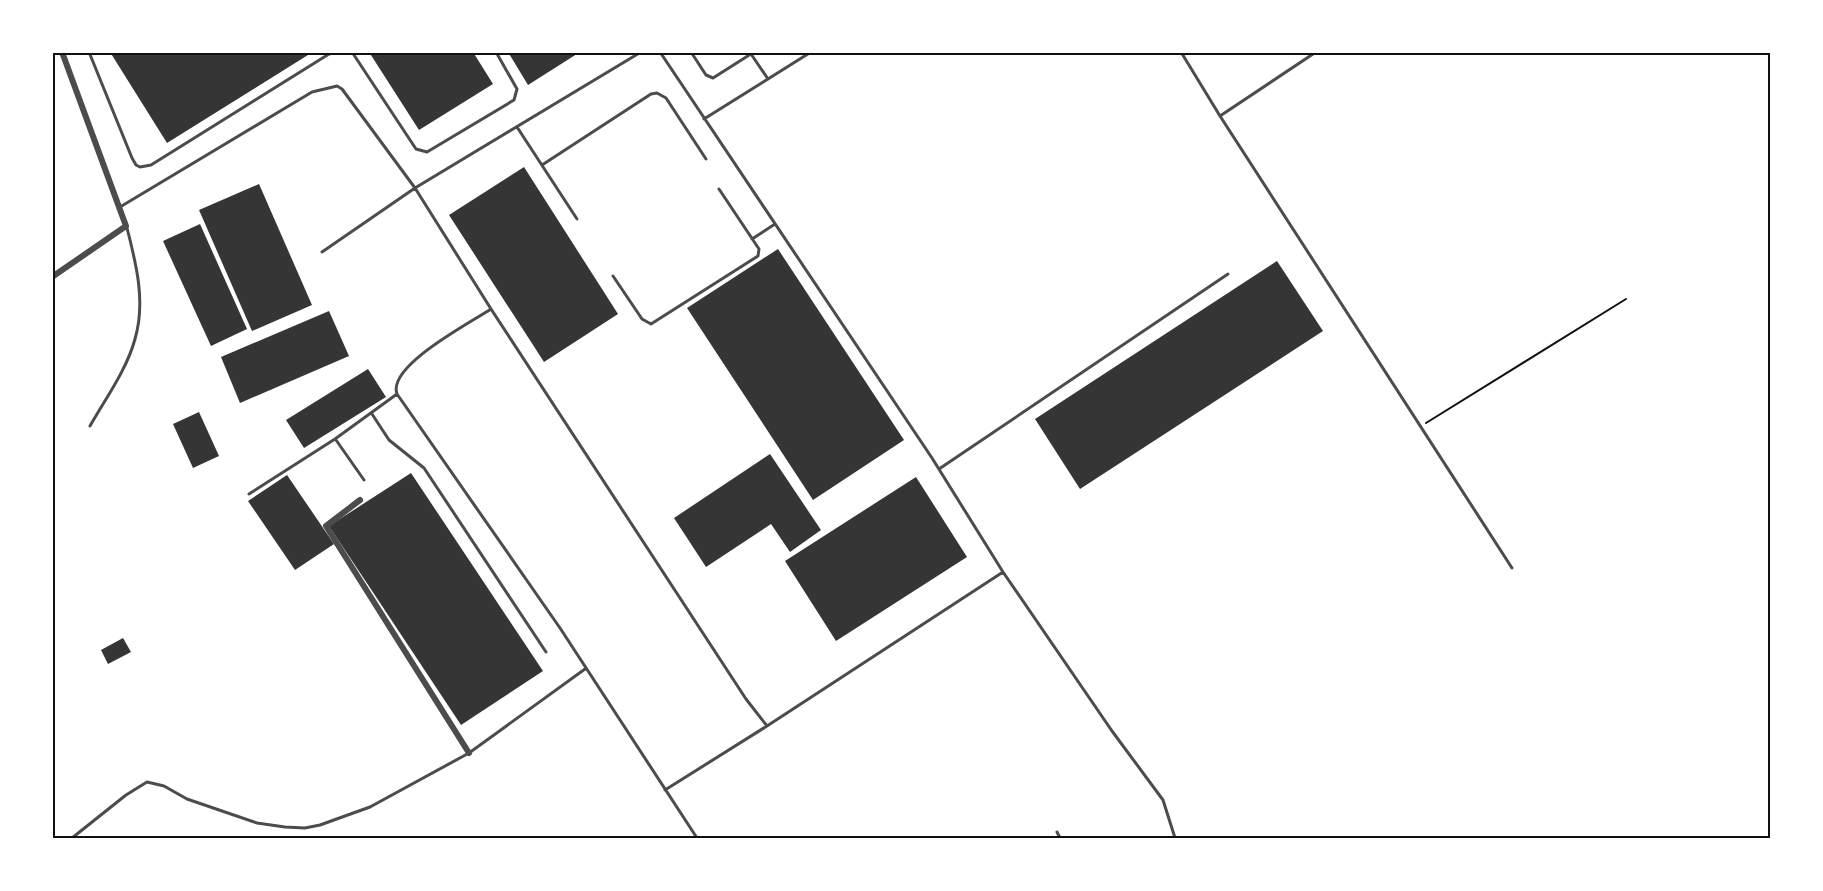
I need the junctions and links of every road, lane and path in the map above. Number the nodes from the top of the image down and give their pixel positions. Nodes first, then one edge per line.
1 (62, 52) edge
2 (89, 52) edge
3 (336, 52) edge
4 (352, 52) edge
5 (496, 52) edge
6 (641, 52) edge
7 (660, 52) edge
8 (691, 52) edge
9 (811, 52) edge
10 (1181, 52) edge
11 (1316, 52) edge
12 (328, 53) edge
13 (753, 53) edge
14 (805, 54) edge
15 (768, 79) junction
16 (1220, 116) junction
17 (704, 119) junction
18 (517, 127) junction
19 (706, 159) dead end
20 (542, 165) junction
21 (415, 188) junction
22 (719, 189) dead end
23 (120, 207) junction
24 (576, 219) dead end
25 (775, 224) junction
26 (126, 226) junction
27 (752, 239) junction
28 (322, 252) dead end
29 (1228, 274) dead end
30 (613, 276) dead end
31 (52, 277) edge
32 (1626, 299) dead end
33 (491, 309) junction
34 (397, 394) junction
35 (372, 414) junction
36 (90, 426) dead end
37 (1420, 426) junction
38 (335, 439) junction
39 (939, 469) junction
40 (364, 480) dead end
41 (249, 494) dead end
42 (360, 500) dead end
43 (1512, 568) dead end
44 (1003, 572) junction
45 (546, 652) dead end
46 (585, 669) junction
47 (767, 726) junction
48 (469, 753) junction
49 (665, 790) junction
50 (1057, 832) dead end
51 (72, 838) edge
52 (697, 838) edge
53 (1060, 838) edge
54 (1175, 838) edge

1 - 23 street
2 - 12 lane
3 - 12 lane
4 - 5 lane
6 - 18 lane
7 - 17 lane
8 - 13 lane
9 - 14 lane
10 - 16 lane
11 - 16 lane
13 - 15 lane
14 - 15 lane
15 - 17 lane
16 - 37 lane
17 - 25 lane
18 - 20 lane
18 - 21 lane
19 - 20 lane
20 - 24 lane
21 - 23 lane
21 - 28 lane
21 - 33 lane
22 - 27 lane
23 - 26 street
25 - 27 lane
25 - 39 lane
26 - 31 street
26 - 36 lane
27 - 30 lane
29 - 39 lane
32 - 37 path
33 - 34 lane
33 - 47 lane
34 - 35 lane
34 - 46 lane
35 - 38 lane
35 - 45 lane
37 - 43 lane
38 - 40 lane
38 - 41 lane
39 - 44 lane
42 - 48 street
44 - 47 lane
44 - 54 lane
46 - 48 lane
46 - 49 lane
47 - 49 lane
48 - 51 lane
49 - 52 lane
50 - 53 lane

